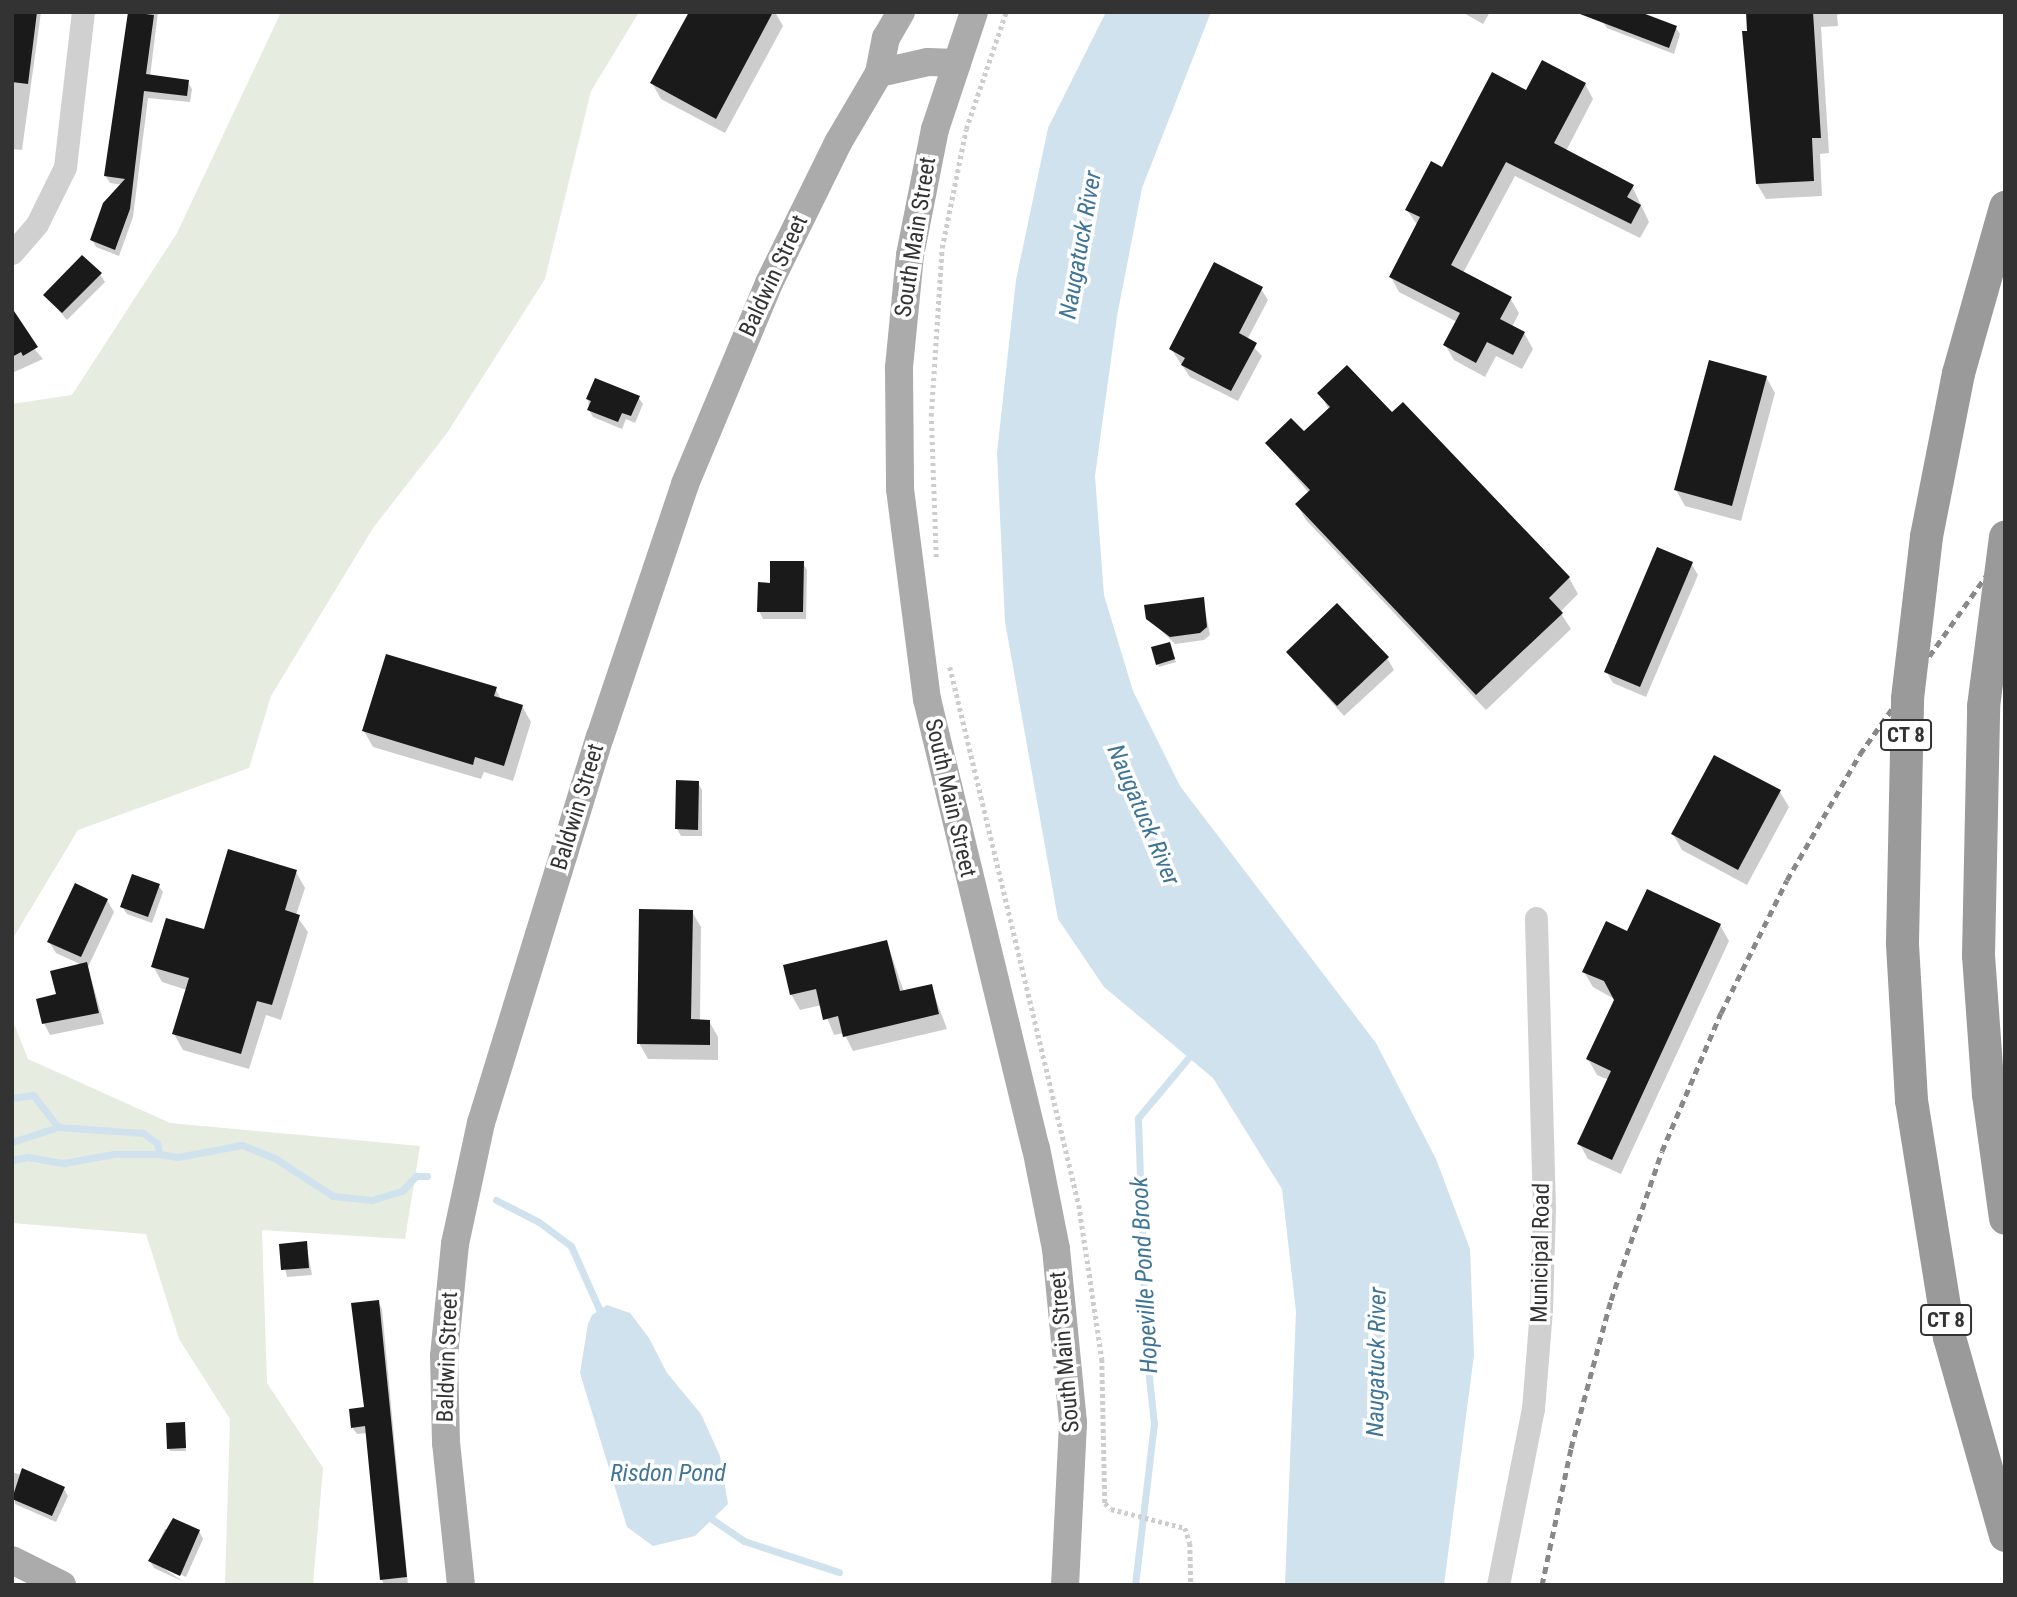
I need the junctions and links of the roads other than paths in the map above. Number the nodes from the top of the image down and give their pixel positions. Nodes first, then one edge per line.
1 (83, 12) edge
2 (901, 12) edge
3 (974, 12) edge
4 (957, 63) junction
5 (879, 73) junction
6 (2005, 207) edge
7 (12, 253) edge
8 (2005, 536) edge
9 (1536, 918) dead end
10 (2005, 1217) edge
11 (2005, 1535) edge
12 (12, 1560) edge
13 (62, 1585) edge
14 (461, 1585) edge
15 (1065, 1585) edge
16 (1498, 1585) edge

1 - 7 street
2 - 5 main road, Baldwin Street
3 - 4 main road, South Main Street
4 - 5 main road
4 - 15 main road, South Main Street
5 - 14 main road, Baldwin Street
6 - 11 highway, CT 8, bridge
8 - 10 highway, bridge
9 - 16 street, Municipal Road
12 - 13 main road

